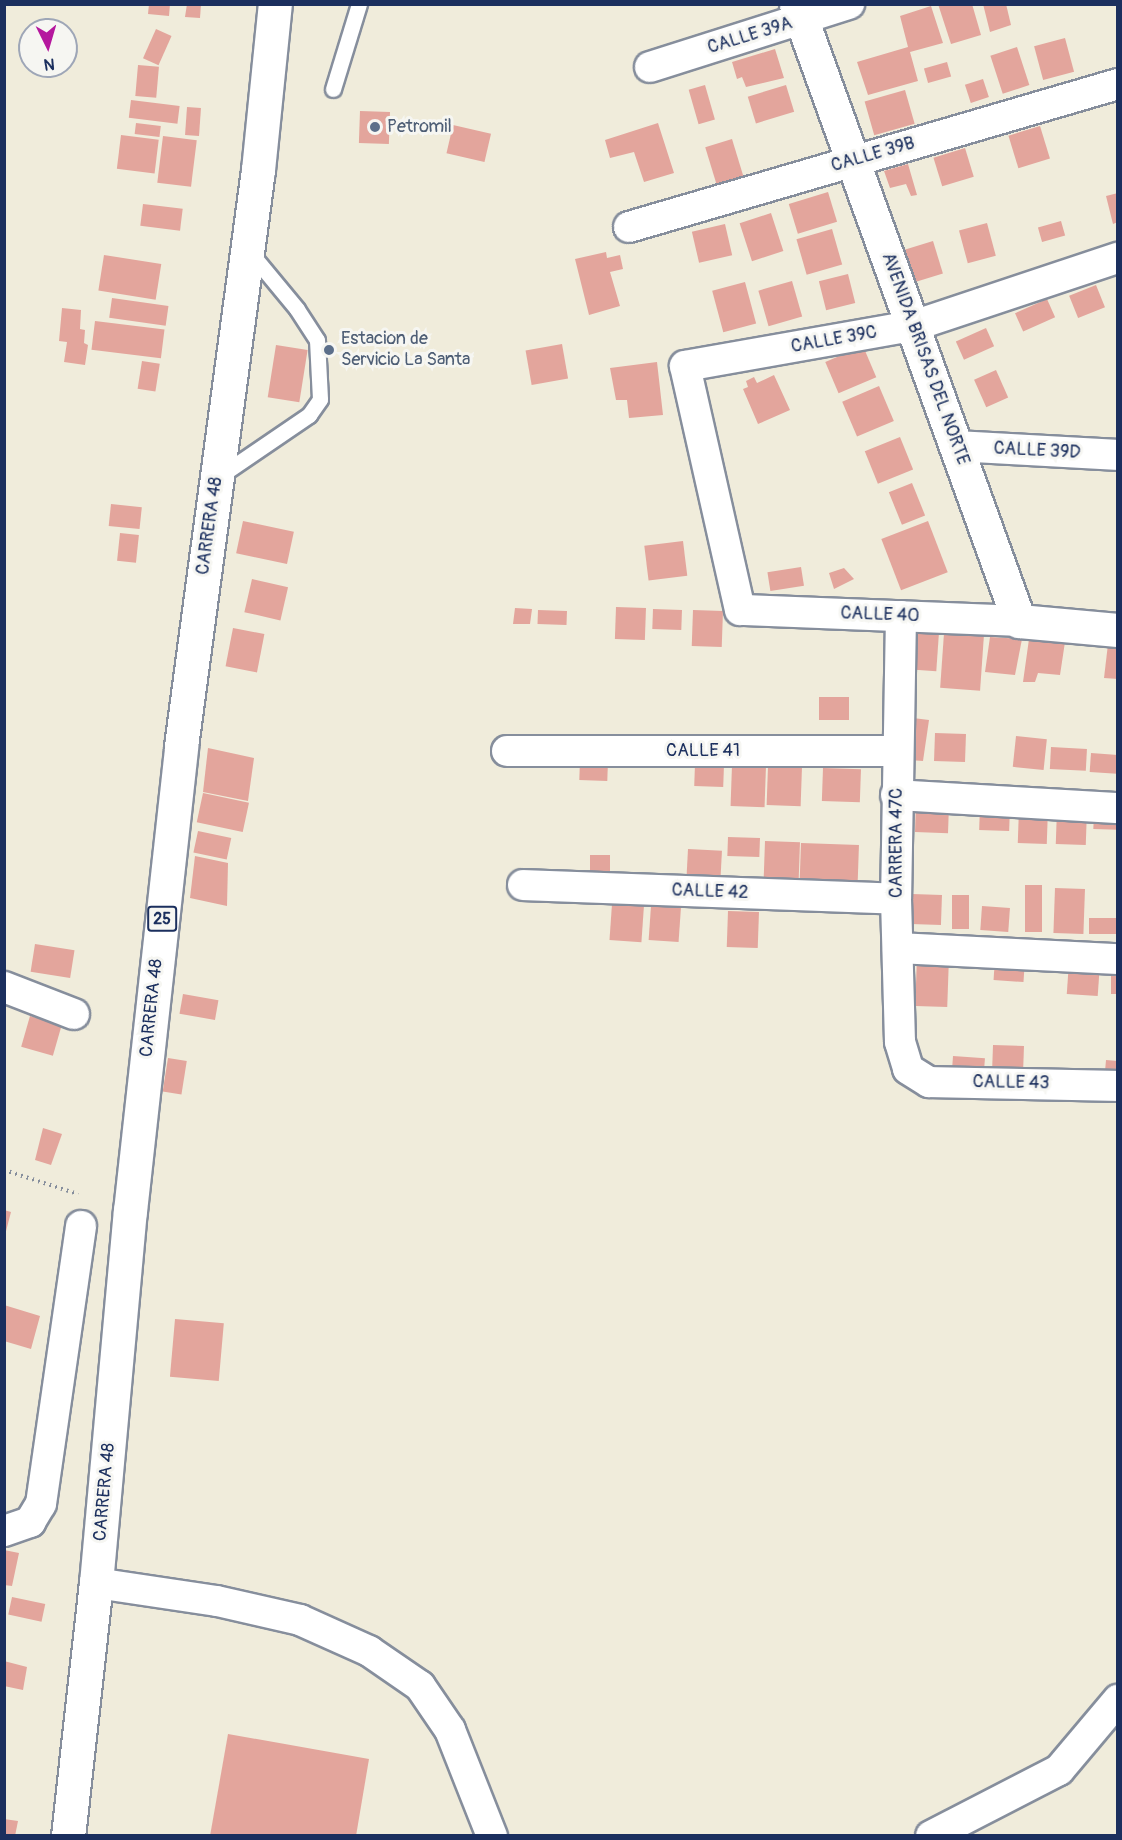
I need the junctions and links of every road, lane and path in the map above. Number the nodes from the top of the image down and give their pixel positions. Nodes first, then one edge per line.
1 (275, 4) edge
2 (358, 4) edge
3 (849, 4) edge
4 (799, 12) edge
5 (650, 67) dead end
6 (1118, 84) edge
7 (333, 88) dead end
8 (853, 161) junction
9 (629, 227) dead end
10 (247, 249) junction
11 (1118, 258) edge
12 (913, 326) junction
13 (957, 446) junction
14 (1117, 455) edge
15 (217, 478) junction
16 (740, 610) joint
17 (901, 616) junction
18 (1019, 621) junction
19 (1118, 630) edge
20 (507, 751) dead end
21 (898, 751) junction
22 (896, 795) junction
23 (1118, 808) edge
24 (523, 885) dead end
25 (897, 898) junction
26 (898, 948) junction
27 (1118, 959) edge
28 (4, 987) edge
29 (74, 1014) dead end
30 (908, 1069) joint
31 (1118, 1086) edge
32 (4, 1170) edge
33 (130, 1211) junction
34 (81, 1226) dead end
35 (4, 1531) edge
36 (96, 1583) junction
37 (1118, 1700) edge
38 (68, 1836) edge
39 (492, 1836) edge
40 (931, 1836) edge

1 - 10 main road, CARRERA 48 / 25
2 - 7 lane
3 - 4 street, CALLE 39A
4 - 5 street, CALLE 39A
4 - 8 main road, AVENIDA BRISAS DEL NORTE
6 - 8 street, CALLE 39B
8 - 9 street, CALLE 39B
8 - 12 main road, AVENIDA BRISAS DEL NORTE
10 - 15 main road, CARRERA 48 / 25
10 - 15 lane
11 - 12 street, CALLE 39C
12 - 13 main road, AVENIDA BRISAS DEL NORTE
12 - 16 street, CALLE 39C
13 - 14 street, CALLE 39D
13 - 18 main road, AVENIDA BRISAS DEL NORTE
15 - 33 main road, CARRERA 48 / 25
16 - 17 street, CALLE 40
17 - 18 street, CALLE 40
17 - 21 street, CARRERA 47C
18 - 19 main road
20 - 21 street, CALLE 41
21 - 22 street, CARRERA 47C
22 - 23 street
22 - 25 street, CARRERA 47C
24 - 25 street, CALLE 42
25 - 26 street, CARRERA 47C
26 - 27 street
26 - 30 street, CARRERA 47C
28 - 29 street
30 - 31 street, CALLE 43
32 - 33 path
33 - 36 main road, CARRERA 48 / 25
34 - 35 street
36 - 38 main road, CARRERA 48 / 25
36 - 39 street
37 - 40 street

